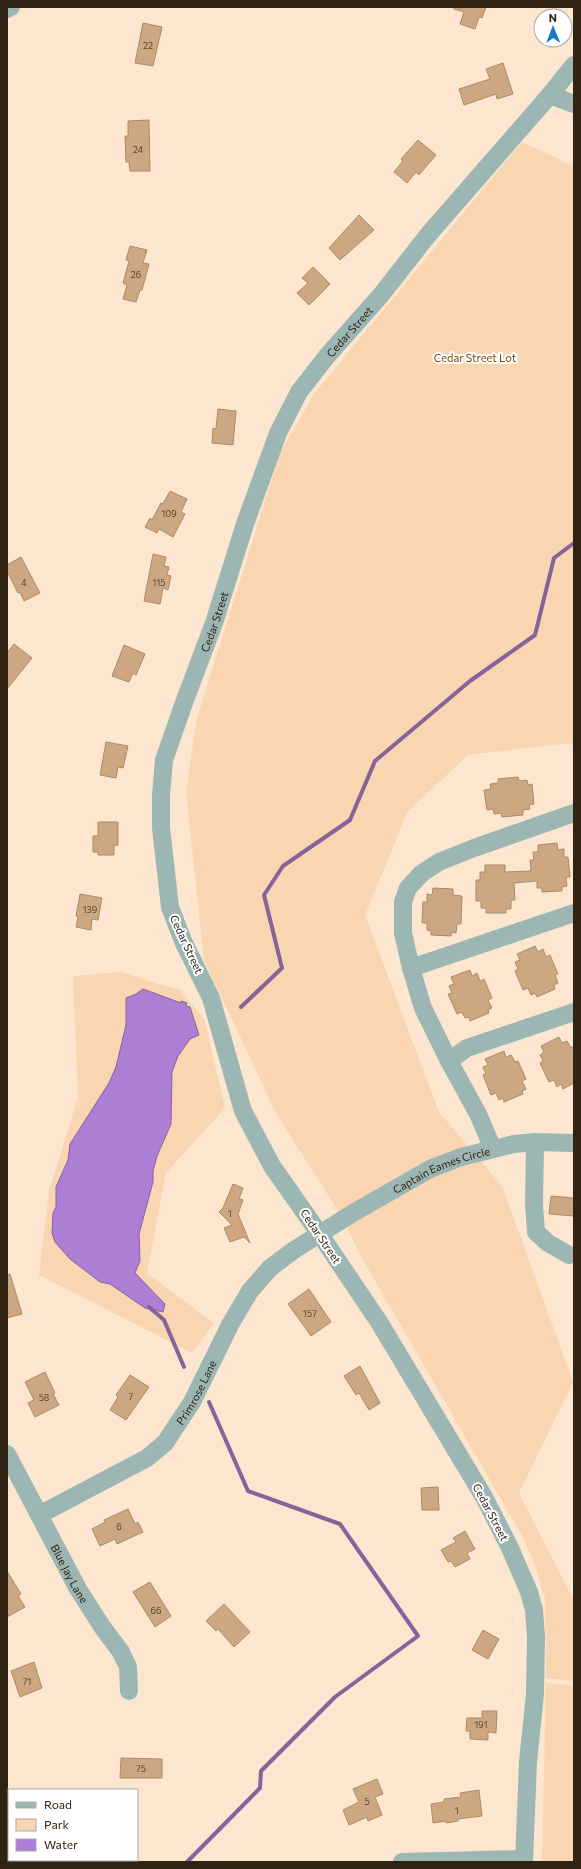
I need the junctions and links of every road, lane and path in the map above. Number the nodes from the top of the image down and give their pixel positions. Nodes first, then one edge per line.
1 (11, 7) edge
2 (7, 9) edge
3 (574, 65) edge
4 (550, 95) junction
5 (574, 104) edge
6 (574, 813) edge
7 (574, 913) edge
8 (411, 968) junction
9 (574, 1012) edge
10 (449, 1061) junction
11 (535, 1142) junction
12 (574, 1144) edge
13 (493, 1149) junction
14 (320, 1233) junction
15 (569, 1255) dead end
16 (7, 1454) edge
17 (39, 1515) junction
18 (129, 1691) dead end
19 (524, 1860) edge
20 (402, 1862) edge

1 - 2 street
3 - 4 street, Cedar Street
4 - 5 street
4 - 14 street, Cedar Street
6 - 8 street
7 - 8 street
8 - 10 street
9 - 10 street
10 - 13 street
11 - 12 street, Captain Eames Circle
11 - 13 street, Captain Eames Circle
11 - 15 street
13 - 14 street, Captain Eames Circle
14 - 17 street, Primrose Lane
14 - 19 street, Cedar Street
16 - 17 street, Blue Jay Lane
17 - 18 street, Blue Jay Lane
19 - 20 street

